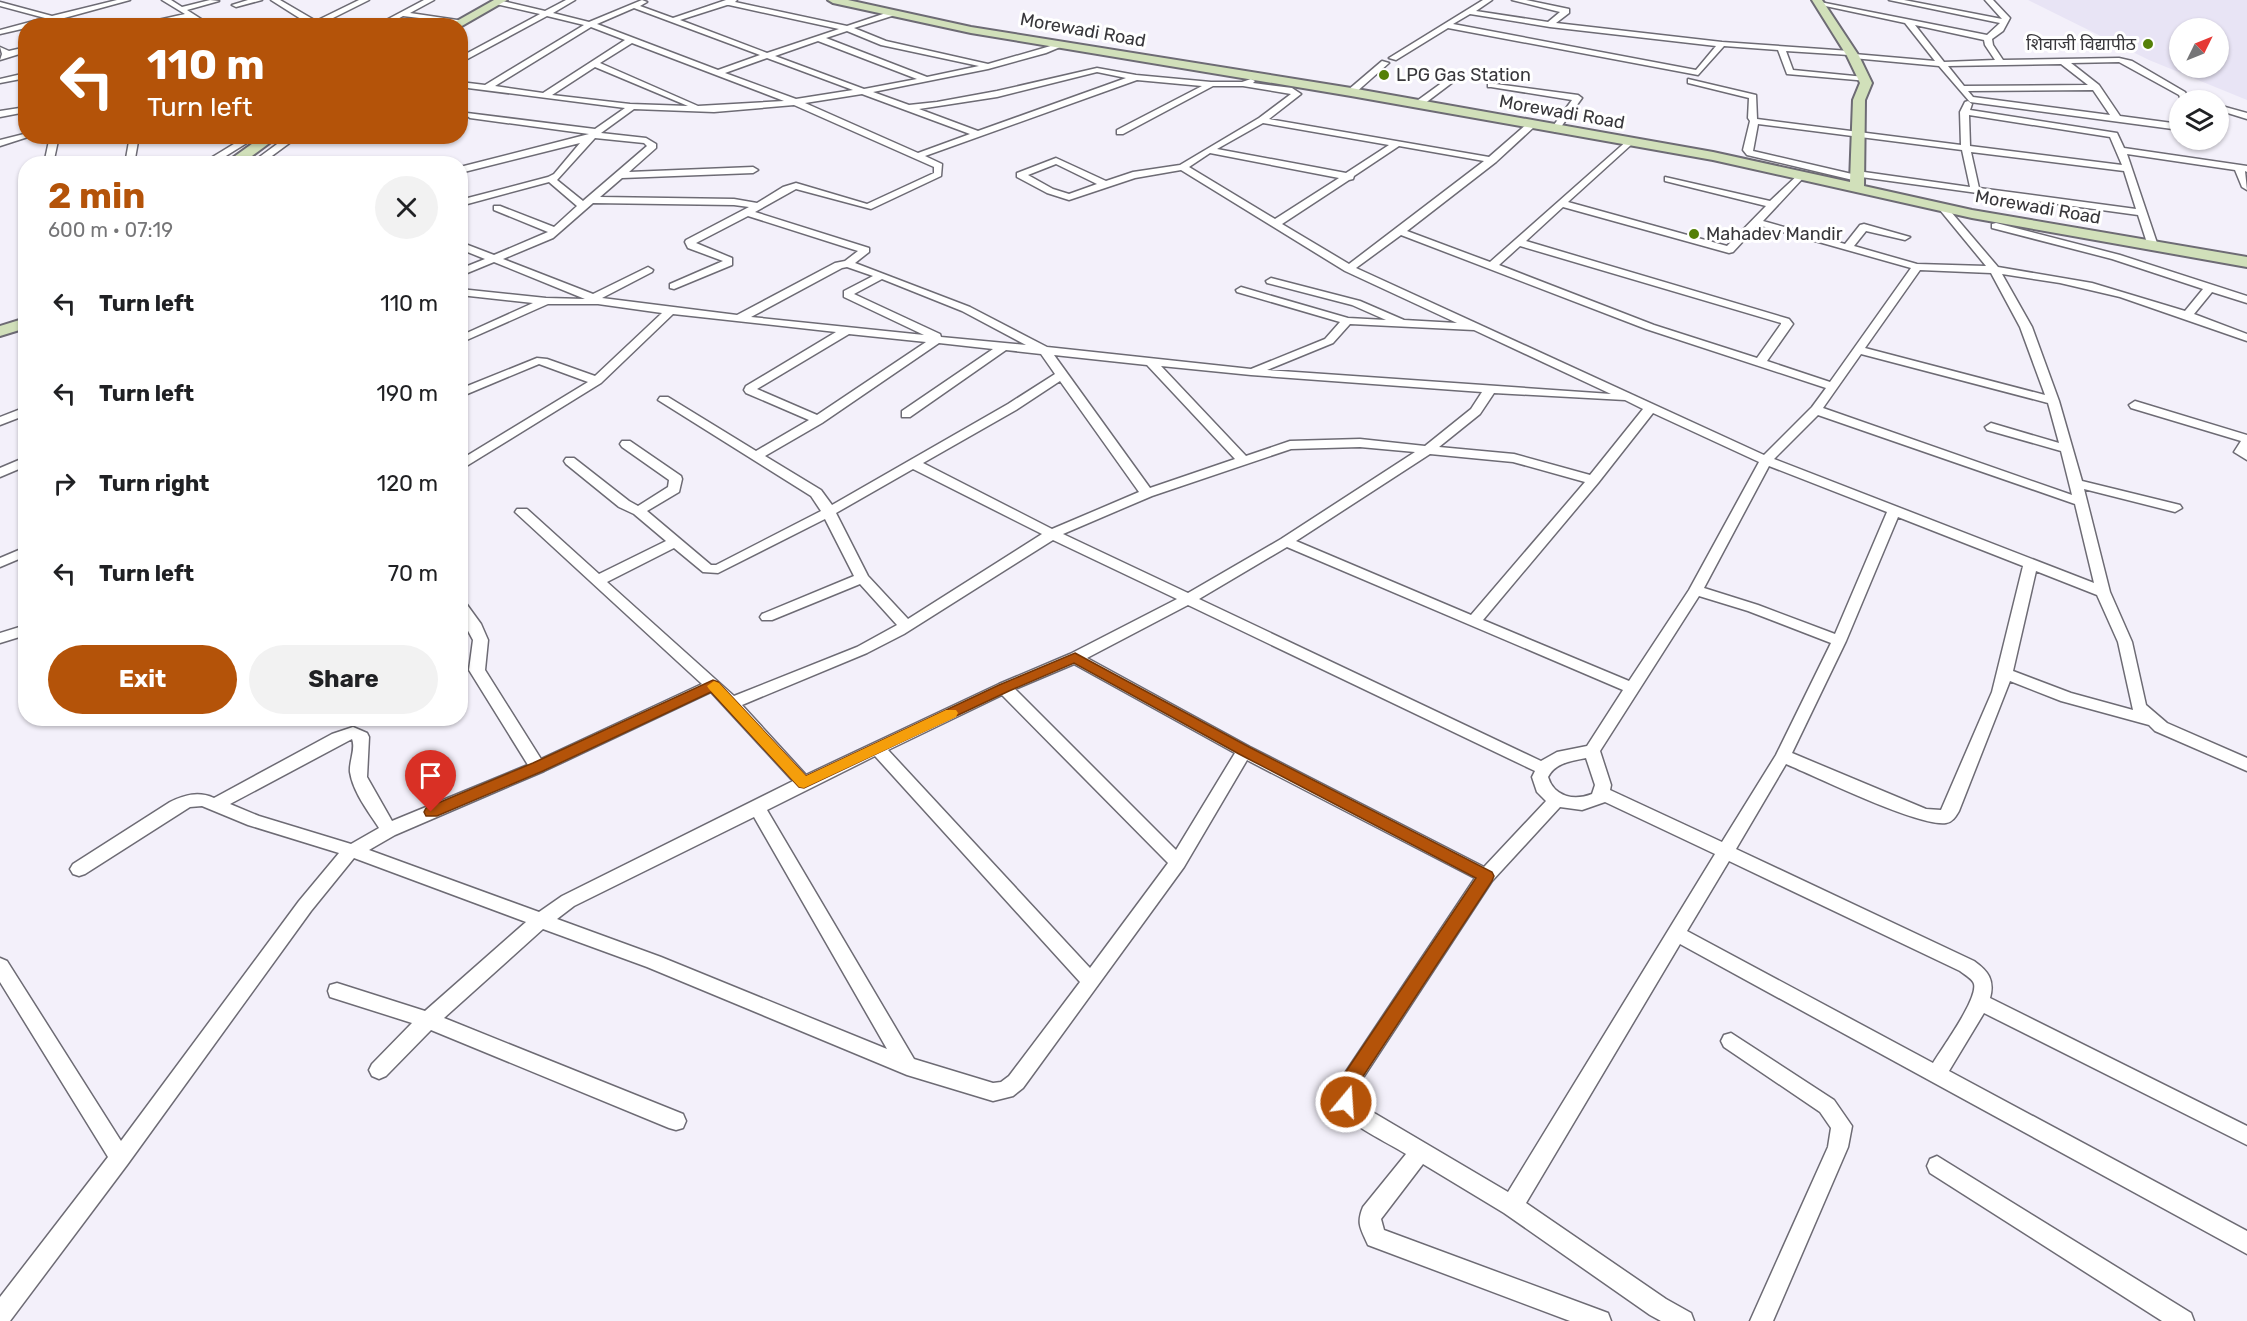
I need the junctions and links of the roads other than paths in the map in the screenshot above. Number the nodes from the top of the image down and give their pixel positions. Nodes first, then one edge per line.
1 (95, 0) edge
2 (126, 0) edge
3 (166, 0) edge
4 (258, 0) edge
5 (275, 0) edge
6 (429, 0) edge
7 (571, 0) edge
8 (649, 0) edge
9 (833, 0) edge
10 (1488, 0) edge
11 (1516, 0) edge
12 (1893, 0) edge
13 (1935, 0) edge
14 (1989, 0) edge
15 (215, 1) edge
16 (359, 1) edge
17 (500, 1) edge
18 (732, 1) edge
19 (1819, 2) edge
20 (0, 4) edge
21 (106, 5) junction
22 (236, 5) dead end
23 (634, 6) junction
24 (181, 9) junction
25 (1943, 10) junction
26 (892, 12) junction
27 (1470, 12) junction
28 (546, 13) junction
29 (402, 14) junction
30 (192, 15) junction
31 (54, 18) joint
32 (179, 18) edge
33 (197, 18) edge
34 (305, 18) edge
35 (329, 18) edge
36 (394, 18) edge
37 (426, 18) edge
38 (466, 18) edge
39 (674, 20) junction
40 (1907, 21) junction
41 (2002, 21) junction
42 (0, 24) edge
43 (590, 24) junction
44 (1445, 25) junction
45 (1550, 25) junction
46 (18, 26) edge
47 (18, 27) edge
48 (846, 28) junction
49 (0, 32) edge
50 (818, 38) junction
51 (1988, 38) junction
52 (632, 40) junction
53 (1722, 44) junction
54 (1061, 45) junction
55 (1781, 48) junction
56 (18, 50) edge
57 (3, 53) edge
58 (768, 55) junction
59 (1851, 55) junction
60 (468, 57) edge
61 (2064, 62) junction
62 (2001, 63) junction
63 (595, 64) junction
64 (1941, 64) junction
65 (991, 67) junction
66 (716, 73) junction
67 (1698, 73) junction
68 (1457, 76) dead end
69 (18, 77) edge
70 (1136, 77) junction
71 (927, 79) junction
72 (1865, 79) junction
73 (0, 81) edge
74 (1251, 82) junction
75 (1210, 84) junction
76 (468, 85) edge
77 (1491, 86) dead end
78 (2096, 87) junction
79 (486, 88) junction
80 (1963, 89) junction
81 (2173, 90) edge
82 (862, 91) junction
83 (1351, 92) junction
84 (546, 95) junction
85 (1970, 99) junction
86 (795, 102) junction
87 (1417, 105) junction
88 (633, 106) junction
89 (906, 107) junction
90 (701, 109) junction
91 (2229, 110) edge
92 (18, 111) edge
93 (1964, 112) junction
94 (0, 114) edge
95 (470, 115) dead end
96 (2247, 116) edge
97 (2116, 119) junction
98 (1262, 120) junction
99 (1754, 121) junction
100 (1531, 125) junction
101 (2169, 126) edge
102 (1555, 129) junction
103 (1120, 132) dead end
104 (978, 134) junction
105 (593, 135) junction
106 (1857, 136) junction
107 (18, 138) edge
108 (1629, 142) junction
109 (0, 143) edge
110 (1398, 143) junction
111 (240, 144) edge
112 (261, 144) edge
113 (283, 144) edge
114 (1966, 148) junction
115 (1208, 150) junction
116 (2121, 150) junction
117 (219, 156) edge
118 (243, 156) edge
119 (266, 156) edge
120 (918, 156) junction
121 (1493, 160) junction
122 (1183, 167) junction
123 (2242, 168) edge
124 (468, 169) edge
125 (753, 170) dead end
126 (2128, 170) junction
127 (1801, 175) junction
128 (621, 176) junction
129 (1350, 177) junction
130 (551, 179) junction
131 (1668, 179) dead end
132 (1857, 180) junction
133 (1105, 184) junction
134 (2247, 187) edge
135 (1975, 189) junction
136 (468, 201) edge
137 (1561, 203) junction
138 (588, 204) junction
139 (1773, 205) junction
140 (758, 206) junction
141 (496, 208) dead end
142 (1943, 208) junction
143 (747, 213) junction
144 (2142, 213) junction
145 (1757, 222) junction
146 (1275, 224) junction
147 (1996, 226) dead end
148 (555, 231) junction
149 (1402, 232) junction
150 (1905, 237) dead end
151 (1519, 242) junction
152 (2153, 246) junction
153 (1848, 247) junction
154 (468, 248) edge
155 (492, 259) junction
156 (2247, 262) edge
157 (848, 264) junction
158 (1492, 266) junction
159 (1917, 267) junction
160 (1349, 269) junction
161 (468, 270) edge
162 (648, 270) dead end
163 (1995, 270) junction
164 (882, 275) junction
165 (1270, 281) dead end
166 (674, 286) dead end
167 (2210, 287) junction
168 (1241, 291) dead end
169 (468, 294) edge
170 (598, 300) junction
171 (2247, 300) edge
172 (546, 301) junction
173 (669, 312) junction
174 (2188, 315) junction
175 (739, 319) junction
176 (1347, 321) junction
177 (18, 325) edge
178 (1407, 325) junction
179 (1479, 327) junction
180 (0, 330) edge
181 (846, 331) junction
182 (468, 335) edge
183 (2247, 338) edge
184 (942, 341) junction
185 (1003, 347) junction
186 (1858, 350) junction
187 (1045, 351) junction
188 (1149, 360) junction
189 (1759, 364) junction
190 (1251, 372) junction
191 (1063, 374) junction
192 (597, 381) junction
193 (1831, 386) junction
194 (1490, 389) junction
195 (468, 391) edge
196 (1630, 399) junction
197 (664, 400) dead end
198 (2053, 401) junction
199 (2135, 405) dead end
200 (1650, 408) junction
201 (1816, 410) junction
202 (18, 414) edge
203 (906, 414) dead end
204 (818, 420) junction
205 (0, 421) edge
206 (1991, 427) dead end
207 (2247, 440) edge
208 (626, 444) dead end
209 (2066, 449) junction
210 (1427, 450) junction
211 (2247, 456) edge
212 (755, 457) junction
213 (1766, 460) junction
214 (468, 461) edge
215 (570, 461) dead end
216 (1244, 461) junction
217 (914, 464) junction
218 (18, 465) edge
219 (0, 473) edge
220 (1593, 480) junction
221 (2076, 483) junction
222 (1147, 493) junction
223 (2081, 502) junction
224 (2175, 508) dead end
225 (639, 511) junction
226 (1894, 511) junction
227 (522, 512) dead end
228 (827, 513) junction
229 (1052, 534) junction
230 (1286, 542) junction
231 (674, 543) junction
232 (18, 555) edge
233 (0, 564) edge
234 (2030, 565) junction
235 (862, 578) junction
236 (597, 581) junction
237 (1696, 590) junction
238 (2103, 592) junction
239 (1188, 599) junction
240 (767, 616) dead end
241 (468, 617) edge
242 (1474, 621) junction
243 (906, 626) junction
244 (18, 632) edge
245 (0, 638) edge
246 (1839, 641) junction
247 (1075, 658) junction
248 (2006, 674) junction
249 (713, 685) junction
250 (1004, 688) junction
251 (1632, 688) junction
252 (732, 703) junction
253 (2151, 720) junction
254 (877, 748) junction
255 (1244, 751) junction
256 (1592, 751) junction
257 (1783, 756) junction
258 (2247, 765) edge
259 (538, 767) junction
260 (1542, 768) junction
261 (804, 783) junction
262 (1602, 793) junction
263 (1557, 800) junction
264 (217, 804) junction
265 (758, 808) junction
266 (389, 830) junction
267 (353, 850) junction
268 (1725, 850) junction
269 (1178, 862) junction
270 (79, 868) dead end
271 (1486, 876) junction
272 (542, 919) junction
273 (1676, 933) junction
274 (0, 966) edge
275 (1091, 982) junction
276 (338, 991) dead end
277 (1980, 1002) junction
278 (428, 1020) junction
279 (1731, 1041) dead end
280 (907, 1066) junction
281 (379, 1070) dead end
282 (1937, 1074) junction
283 (676, 1121) dead end
284 (2247, 1136) edge
285 (1421, 1151) junction
286 (120, 1158) junction
287 (1936, 1166) dead end
288 (1512, 1206) junction
289 (2247, 1244) edge
290 (0, 1315) edge
291 (1600, 1321) edge
292 (1683, 1321) edge
293 (1761, 1321) edge
294 (2183, 1321) edge

1 - 21 street
2 - 21 street
3 - 24 street
4 - 22 street
5 - 34 street
6 - 29 street
7 - 28 street
8 - 23 street
9 - 26 main road, Morewadi Road
10 - 27 street
11 - 45 street
12 - 25 street
13 - 25 street
14 - 41 street
15 - 24 street
16 - 35 street
17 - 28 street
17 - 38 main road
18 - 39 street
18 - 48 street
19 - 40 street
19 - 59 main road
20 - 31 street
21 - 31 street
23 - 39 street
23 - 43 street
24 - 30 street
25 - 41 street
26 - 48 street
26 - 54 main road, Morewadi Road
27 - 44 street
27 - 45 street
28 - 43 street
28 - 60 street
29 - 36 street
29 - 37 street
30 - 32 street
30 - 33 street
39 - 58 street
40 - 51 street
40 - 64 street
41 - 51 street
42 - 46 street
43 - 52 street
43 - 79 street
44 - 67 street
44 - 83 street
45 - 53 street
47 - 49 street
48 - 50 street
48 - 65 street
50 - 58 street
50 - 71 street
51 - 62 street
52 - 63 street
52 - 66 street
53 - 55 street
53 - 67 street
54 - 65 street
54 - 74 main road, Morewadi Road
55 - 59 street
55 - 72 street
56 - 57 street
58 - 66 street
58 - 82 street
59 - 64 street
59 - 72 main road
61 - 62 street
61 - 78 street
61 - 81 street
62 - 64 street
63 - 84 street
63 - 90 street
64 - 80 street
65 - 71 street
66 - 86 street
67 - 99 street
68 - 87 street
69 - 73 street
70 - 75 street
70 - 89 street
70 - 104 street
71 - 82 street
72 - 106 main road
74 - 75 street
74 - 83 main road, Morewadi Road
74 - 98 street
75 - 103 street
76 - 79 street
77 - 102 street
78 - 80 street
78 - 97 street
79 - 84 street
80 - 85 street
82 - 86 street
82 - 89 street
83 - 87 main road, Morewadi Road
84 - 88 street
85 - 93 street
85 - 97 street
86 - 90 street
86 - 120 street
87 - 100 main road, Morewadi Road
88 - 90 street
88 - 105 street
89 - 104 street
91 - 96 street
92 - 94 street
93 - 114 street
93 - 116 street
95 - 105 street
97 - 101 street
98 - 110 street
98 - 115 street
99 - 106 street
99 - 132 street
100 - 102 main road, Morewadi Road
100 - 121 street
102 - 108 main road, Morewadi Road
104 - 120 street
105 - 124 street
105 - 128 street
105 - 130 street
106 - 114 street
106 - 132 main road
107 - 109 street
108 - 127 main road, Morewadi Road
108 - 137 street
110 - 121 street
110 - 129 street
111 - 117 street
112 - 118 main road
113 - 119 street
114 - 126 street
114 - 135 street
115 - 122 street
115 - 129 street
116 - 123 street
116 - 126 street
120 - 140 street
121 - 149 street
122 - 133 street
122 - 146 street
123 - 134 street
125 - 128 street
126 - 144 street
127 - 132 main road, Morewadi Road
127 - 139 street
128 - 138 street
129 - 146 street
130 - 136 street
130 - 138 street
131 - 139 street
132 - 135 street
132 - 142 main road, Morewadi Road
133 - 133 street
135 - 144 street
137 - 145 street
137 - 151 street
138 - 140 street
138 - 148 street
139 - 145 street
140 - 143 street
141 - 148 street
142 - 152 main road, Morewadi Road
142 - 163 street
143 - 157 street
143 - 166 street
144 - 152 street
145 - 153 street
146 - 160 street
147 - 167 street
148 - 155 street
149 - 158 street
149 - 160 street
150 - 153 street
151 - 158 street
151 - 189 street
152 - 156 main road, Morewadi Road
153 - 159 street
154 - 155 street
155 - 161 street
155 - 170 street
157 - 164 street
157 - 175 street
158 - 189 street
159 - 163 street
159 - 186 street
160 - 179 street
162 - 170 street
163 - 174 street
163 - 198 street
164 - 184 street
164 - 187 street
165 - 178 street
167 - 171 street
167 - 174 street
168 - 176 street
169 - 172 street
170 - 172 street
170 - 173 street
172 - 182 street
173 - 175 street
173 - 192 street
174 - 183 street
175 - 181 street
176 - 178 street
176 - 190 street
177 - 180 main road
178 - 179 street
179 - 196 street
181 - 184 street
181 - 204 street
184 - 185 street
184 - 204 street
185 - 187 street
185 - 203 street
186 - 193 street
186 - 198 street
187 - 188 street
187 - 191 street
188 - 190 street
188 - 216 street
189 - 193 street
190 - 194 street
191 - 217 street
191 - 222 street
192 - 195 street
192 - 214 street
193 - 201 street
194 - 196 street
194 - 210 street
196 - 200 street
197 - 212 street
198 - 209 street
199 - 207 street
200 - 213 street
200 - 220 street
201 - 213 street
201 - 223 street
202 - 205 street
204 - 212 street
206 - 209 street
207 - 211 street
208 - 225 street
209 - 221 street
210 - 216 street
210 - 220 street
210 - 230 street
212 - 228 street
213 - 226 street
213 - 237 street
215 - 225 street
216 - 222 street
217 - 228 street
217 - 229 street
218 - 219 street
220 - 242 street
221 - 223 street
221 - 224 street
222 - 229 street
223 - 238 street
225 - 231 street
226 - 234 street
226 - 246 street
227 - 236 street
228 - 231 street
228 - 235 street
229 - 239 street
229 - 243 street
230 - 239 street
230 - 242 street
231 - 236 street
232 - 233 street
234 - 238 street
234 - 248 street
235 - 240 street
235 - 243 street
236 - 249 street
237 - 246 street
237 - 251 street
238 - 253 street
239 - 247 street
239 - 260 street
241 - 259 street
242 - 251 street
243 - 252 street
244 - 245 street
246 - 257 street
247 - 250 street
247 - 255 street
248 - 253 street
248 - 257 street
249 - 252 street
249 - 259 street
250 - 254 street
250 - 269 street
251 - 256 street
252 - 261 street
253 - 258 street
254 - 261 street
254 - 275 street
255 - 269 street
255 - 271 street
256 - 260 street
256 - 262 street
257 - 268 street
259 - 266 street
260 - 263 street
261 - 265 street
262 - 263 street
262 - 268 street
263 - 271 street
264 - 266 street
264 - 267 street
264 - 270 street
265 - 272 street
265 - 280 street
266 - 267 street
267 - 272 street
267 - 286 street
268 - 273 street
268 - 277 street
269 - 275 street
271 - 285 street
272 - 278 street
272 - 280 street
273 - 282 street
273 - 288 street
274 - 286 street
275 - 280 street
276 - 278 street
277 - 282 street
277 - 284 street
278 - 281 street
278 - 283 street
279 - 293 street
282 - 289 street
285 - 288 street
285 - 291 street
286 - 290 street
287 - 294 street
288 - 292 street

